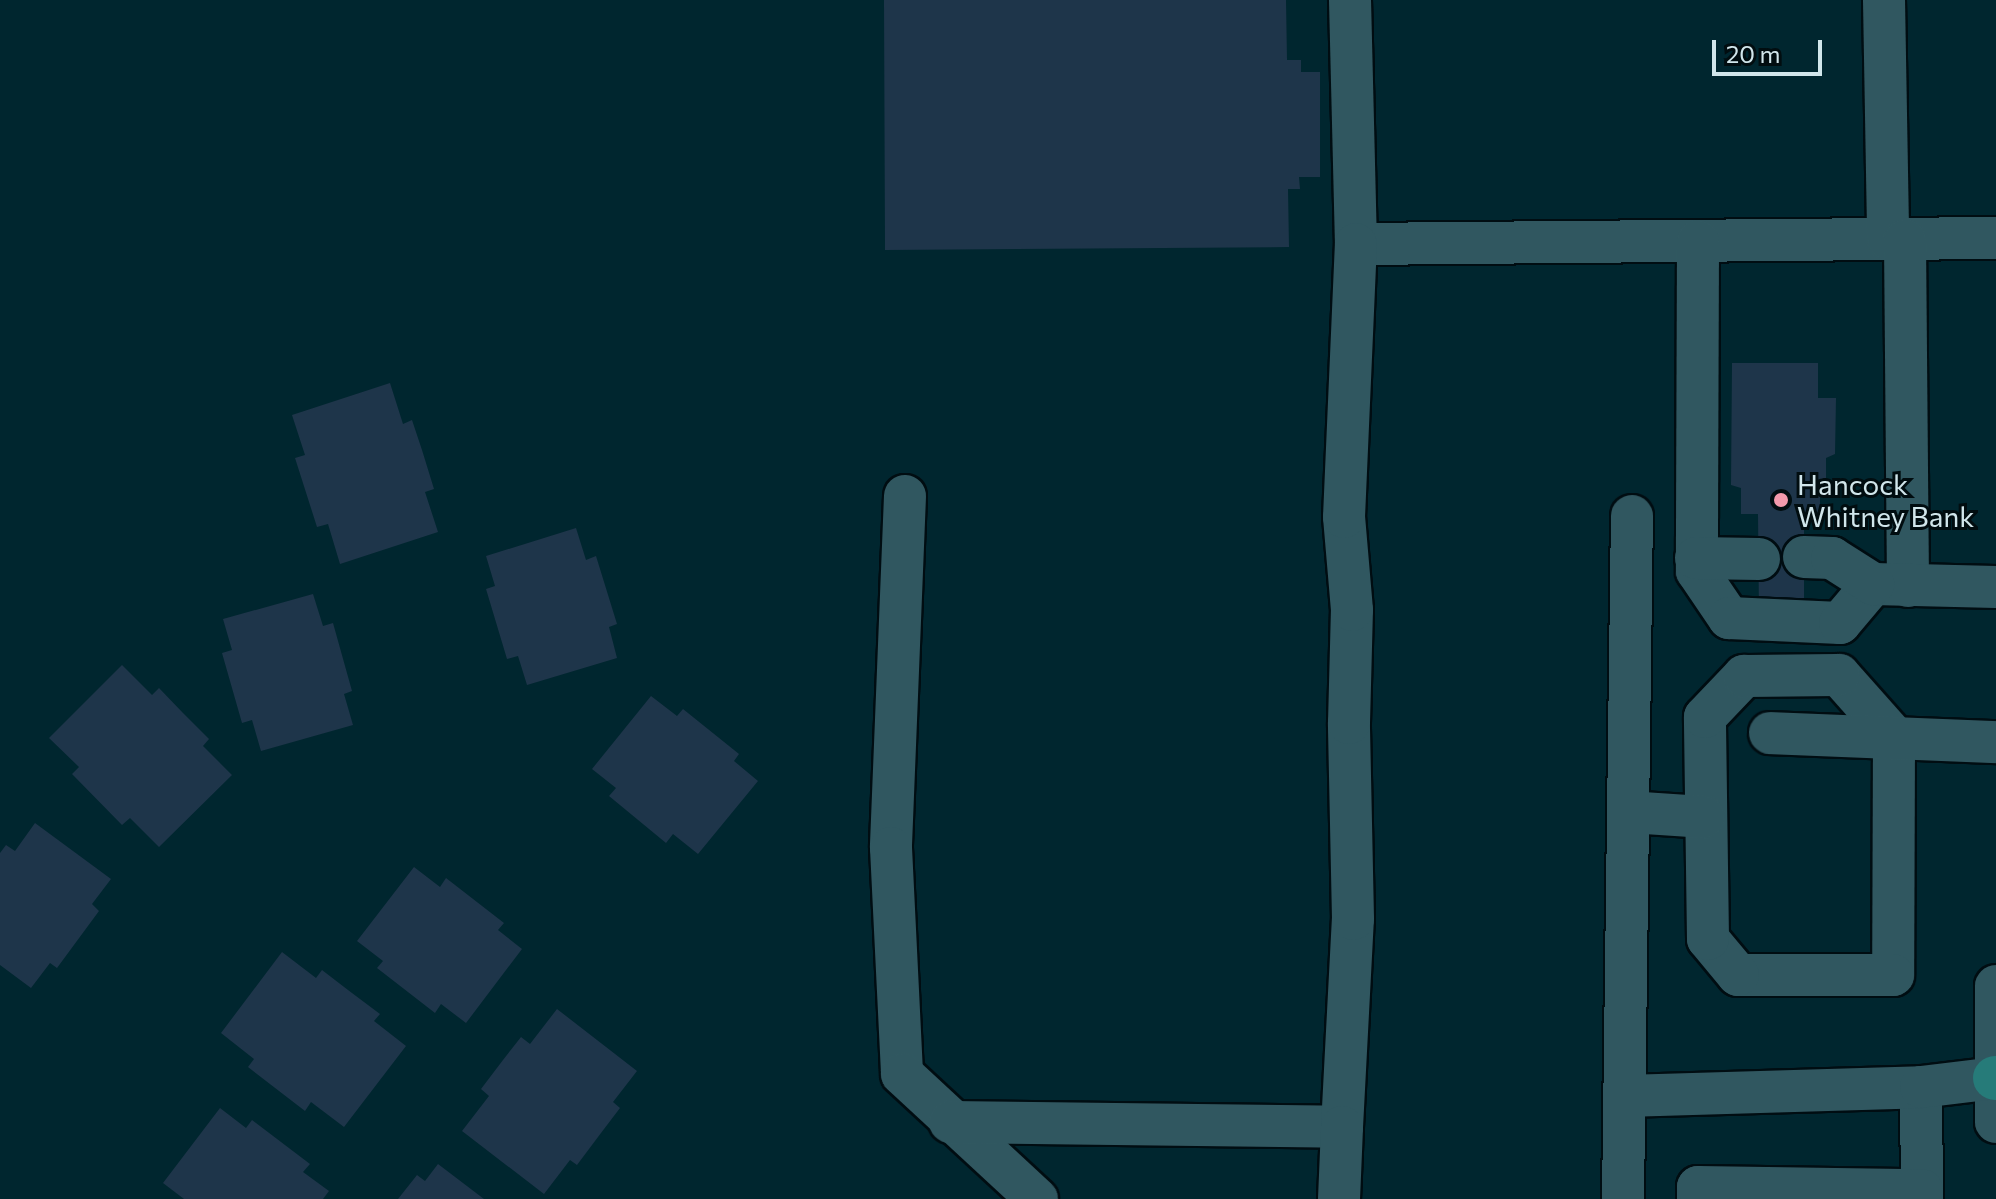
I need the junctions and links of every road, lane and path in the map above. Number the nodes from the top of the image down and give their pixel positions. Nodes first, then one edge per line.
1 (1350, 0) edge
2 (1884, 0) edge
3 (1996, 238) edge
4 (1897, 240) junction
5 (1698, 241) junction
6 (1356, 244) junction
7 (905, 496) dead end
8 (1632, 516) dead end
9 (1804, 557) dead end
10 (1696, 558) junction
11 (1759, 559) dead end
12 (1890, 585) junction
13 (1996, 587) edge
14 (1856, 695) junction
15 (1770, 733) dead end
16 (1894, 737) junction
17 (1996, 742) edge
18 (1629, 812) junction
19 (1704, 817) junction
20 (1880, 975) junction
21 (1996, 986) edge
22 (1995, 1078) edge
23 (1921, 1087) junction
24 (1625, 1096) junction
25 (950, 1122) junction
26 (1996, 1122) edge
27 (1342, 1127) junction
28 (1922, 1194) edge
29 (1037, 1199) edge
30 (1339, 1199) edge
31 (1623, 1199) edge
32 (1698, 1199) edge

1 - 6 lane
2 - 4 lane
3 - 4 lane
4 - 5 lane
4 - 12 lane
5 - 6 lane
5 - 10 lane
6 - 27 lane
7 - 25 lane
8 - 18 lane
9 - 12 lane
10 - 11 lane
10 - 12 lane
12 - 13 lane
14 - 16 lane
14 - 19 lane
14 - 20 lane
15 - 16 lane
16 - 17 lane
16 - 20 lane
18 - 19 lane
18 - 24 lane
19 - 20 lane
21 - 22 lane
22 - 23 lane
22 - 26 lane
23 - 24 lane
23 - 28 lane
24 - 31 lane
25 - 27 lane
25 - 29 lane
27 - 30 lane
28 - 32 lane

